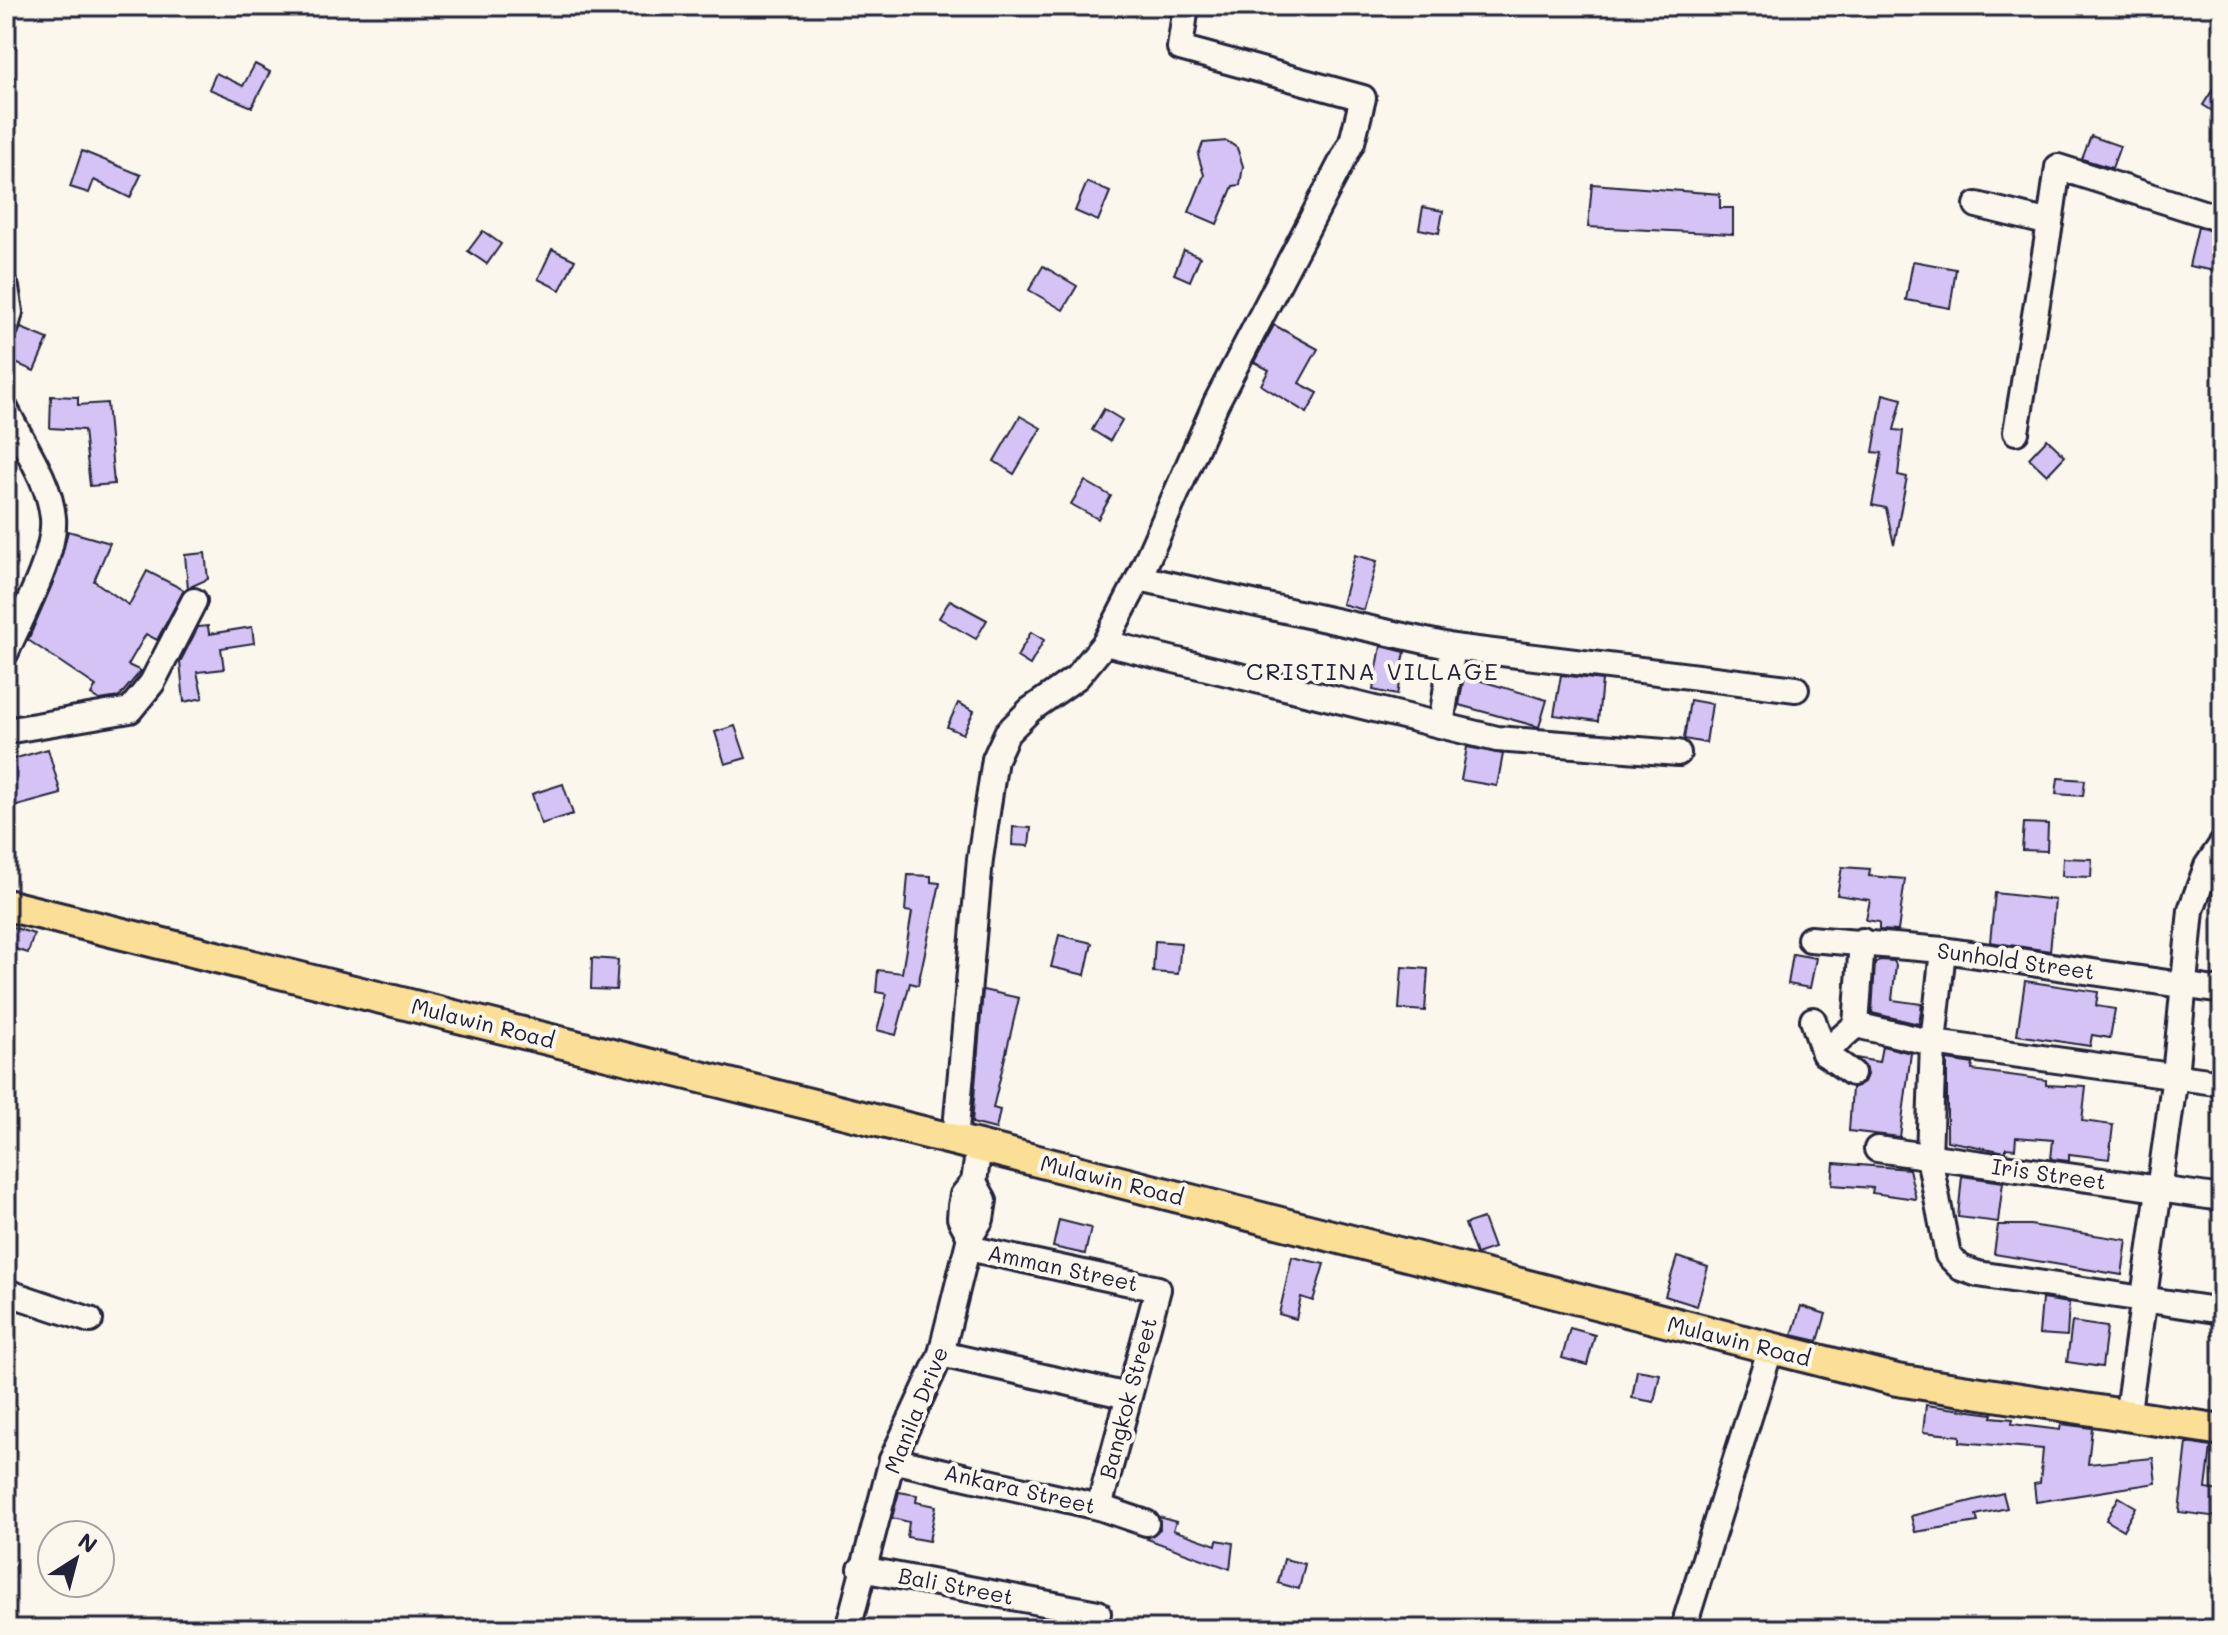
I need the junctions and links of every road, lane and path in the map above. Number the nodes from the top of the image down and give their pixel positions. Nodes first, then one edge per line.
1 (1186, 6) edge
2 (1977, 205) dead end
3 (2222, 219) edge
4 (2050, 223) junction
5 (6, 288) edge
6 (6, 327) edge
7 (6, 410) edge
8 (2016, 432) dead end
9 (1139, 578) junction
10 (194, 601) dead end
11 (1105, 643) junction
12 (1453, 647) junction
13 (6, 652) edge
14 (1796, 689) dead end
15 (1441, 725) junction
16 (6, 731) edge
17 (1678, 753) dead end
18 (2222, 844) edge
19 (6, 905) edge
20 (1810, 939) dead end
21 (1862, 941) junction
22 (1943, 950) junction
23 (2186, 986) junction
24 (2222, 991) edge
25 (1813, 1020) dead end
26 (1856, 1025) junction
27 (1933, 1043) junction
28 (1824, 1053) junction
29 (1852, 1073) dead end
30 (2175, 1076) junction
31 (2222, 1083) edge
32 (967, 1143) junction
33 (1877, 1149) dead end
34 (1929, 1157) junction
35 (2159, 1189) junction
36 (2222, 1198) edge
37 (969, 1242) junction
38 (1158, 1289) joint
39 (6, 1292) edge
40 (2145, 1301) junction
41 (2222, 1311) edge
42 (90, 1320) dead end
43 (1770, 1350) junction
44 (941, 1354) junction
45 (1128, 1396) junction
46 (2127, 1418) junction
47 (2222, 1430) edge
48 (892, 1460) junction
49 (1099, 1507) junction
50 (1146, 1523) dead end
51 (861, 1569) junction
52 (1098, 1613) dead end
53 (848, 1629) edge
54 (1683, 1629) edge

1 - 9 street, Manila Drive
2 - 4 street
3 - 4 street
4 - 8 street
5 - 6 street
7 - 13 street
9 - 11 street, Manila Drive
9 - 12 street
10 - 16 street
11 - 15 street
11 - 32 street, Manila Drive
12 - 14 street
12 - 15 street
15 - 17 street
18 - 23 street
19 - 32 main road, Mulawin Road
20 - 21 street, Sunhold Street
21 - 22 street, Sunhold Street
21 - 26 street
22 - 23 street, Sunhold Street
22 - 27 street
23 - 24 street, Sunhold Street
23 - 30 street
25 - 28 street
26 - 27 street
26 - 28 street
27 - 30 street
27 - 34 street
28 - 29 street
30 - 31 street
30 - 35 street
32 - 37 street, Manila Drive
32 - 43 main road, Mulawin Road
33 - 34 street, Iris Street
34 - 35 street, Iris Street
34 - 40 street
35 - 36 street, Iris Street
35 - 40 street
37 - 38 street, Amman Street
37 - 44 street, Manila Drive
38 - 45 street, Bangkok Street
39 - 42 street
40 - 41 street
40 - 46 street
43 - 46 main road, Mulawin Road
43 - 54 street
44 - 45 street
44 - 48 street, Manila Drive
45 - 49 street, Bangkok Street
46 - 47 main road, Mulawin Road
48 - 49 street, Ankara Street
48 - 51 street, Manila Drive
49 - 50 street, Ankara Street
51 - 52 street, Bali Street
51 - 53 street, Manila Drive

